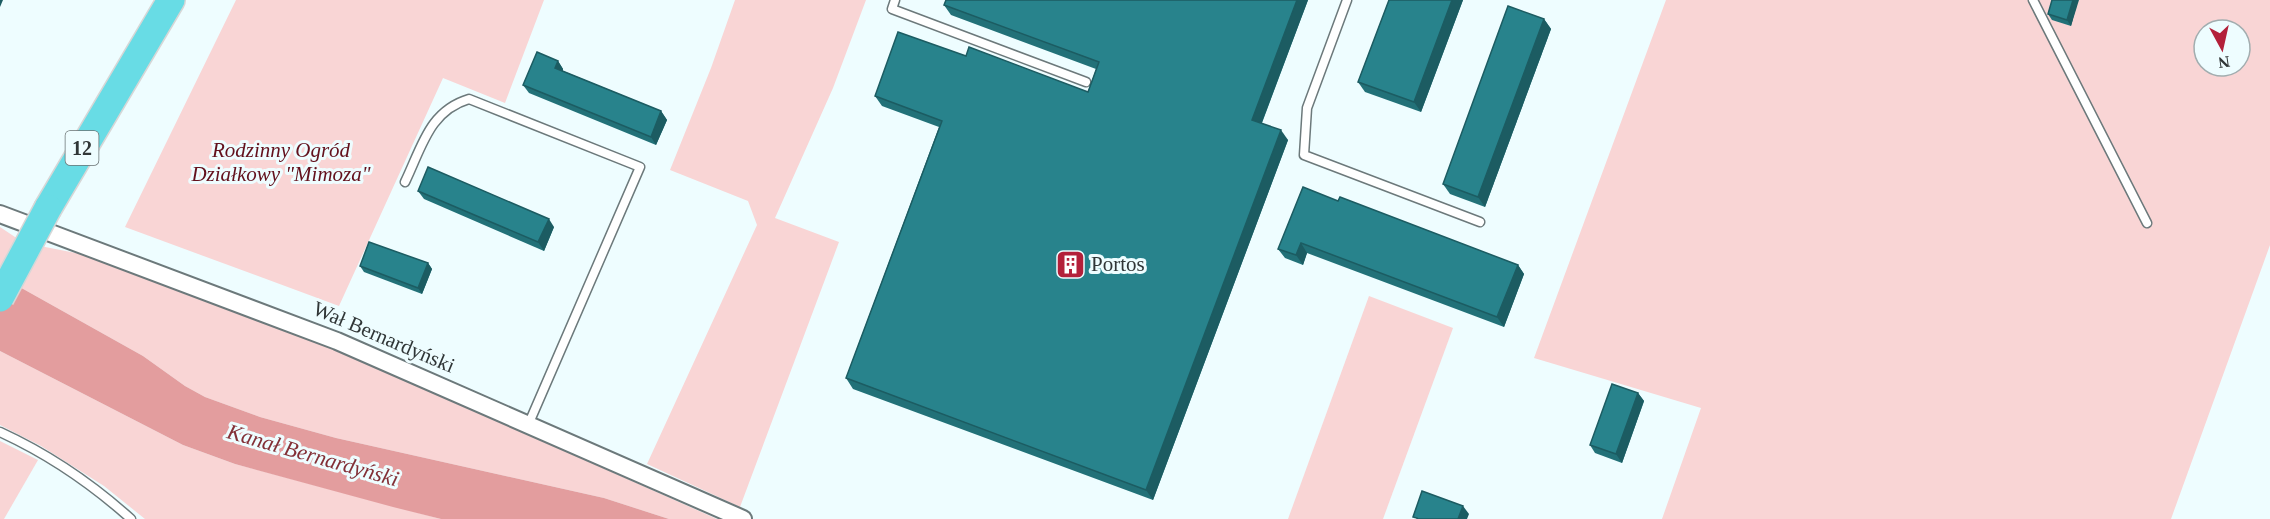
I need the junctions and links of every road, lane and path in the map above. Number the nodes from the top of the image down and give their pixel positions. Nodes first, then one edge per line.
1 (171, 0) edge
2 (895, 0) edge
3 (1347, 0) edge
4 (2034, 0) edge
5 (1086, 82) dead end
6 (405, 182) dead end
7 (0, 214) edge
8 (1480, 222) dead end
9 (2147, 223) dead end
10 (0, 298) edge
11 (529, 423) junction
12 (0, 432) edge
13 (131, 519) edge
14 (743, 519) edge

1 - 10 main road, 12, bridge
2 - 5 lane
3 - 8 lane
4 - 9 lane
6 - 11 lane
7 - 11 street, Wał Bernardyński
11 - 14 street, Wał Bernardyński
12 - 13 lane

